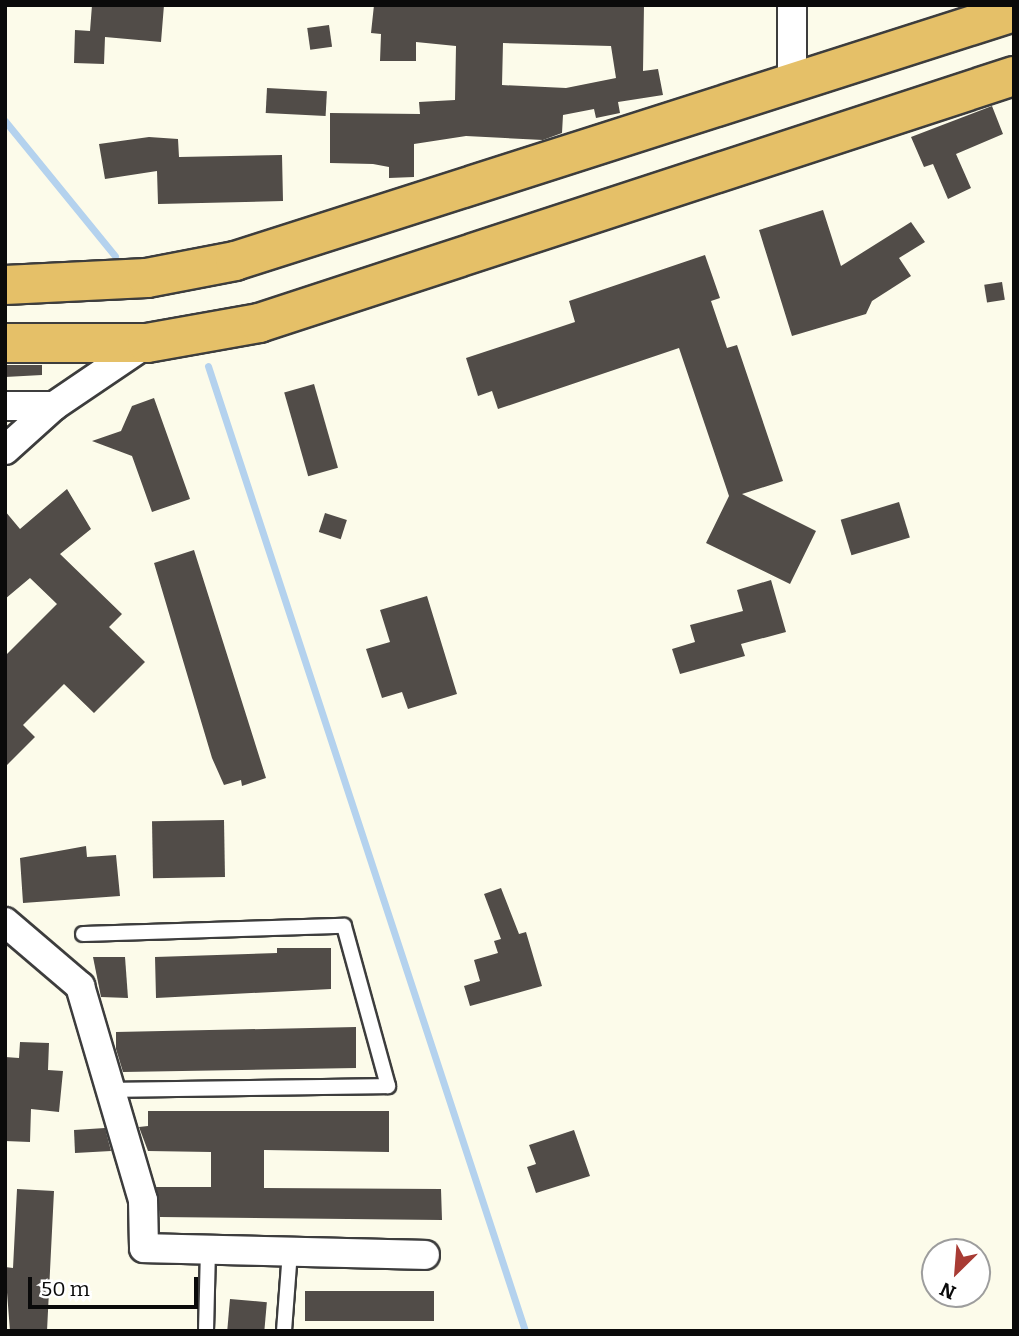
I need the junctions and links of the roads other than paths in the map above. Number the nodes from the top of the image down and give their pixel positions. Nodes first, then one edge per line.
1 (792, 5) edge
2 (1014, 12) edge
3 (1014, 76) edge
4 (792, 84) junction
5 (5, 285) edge
6 (5, 343) edge
7 (147, 343) junction
8 (5, 406) edge
9 (54, 407) junction
10 (5, 450) edge
11 (5, 922) edge
12 (83, 934) dead end
13 (111, 1090) junction
14 (208, 1250) junction
15 (290, 1252) junction
16 (425, 1255) dead end
17 (206, 1331) edge
18 (285, 1331) edge

1 - 4 street
2 - 4 highway
3 - 7 highway
4 - 5 highway
6 - 7 highway
7 - 9 street
8 - 9 street
9 - 10 street
11 - 13 street
12 - 13 lane
13 - 14 street
14 - 15 street
14 - 17 lane
15 - 16 street
15 - 18 lane

